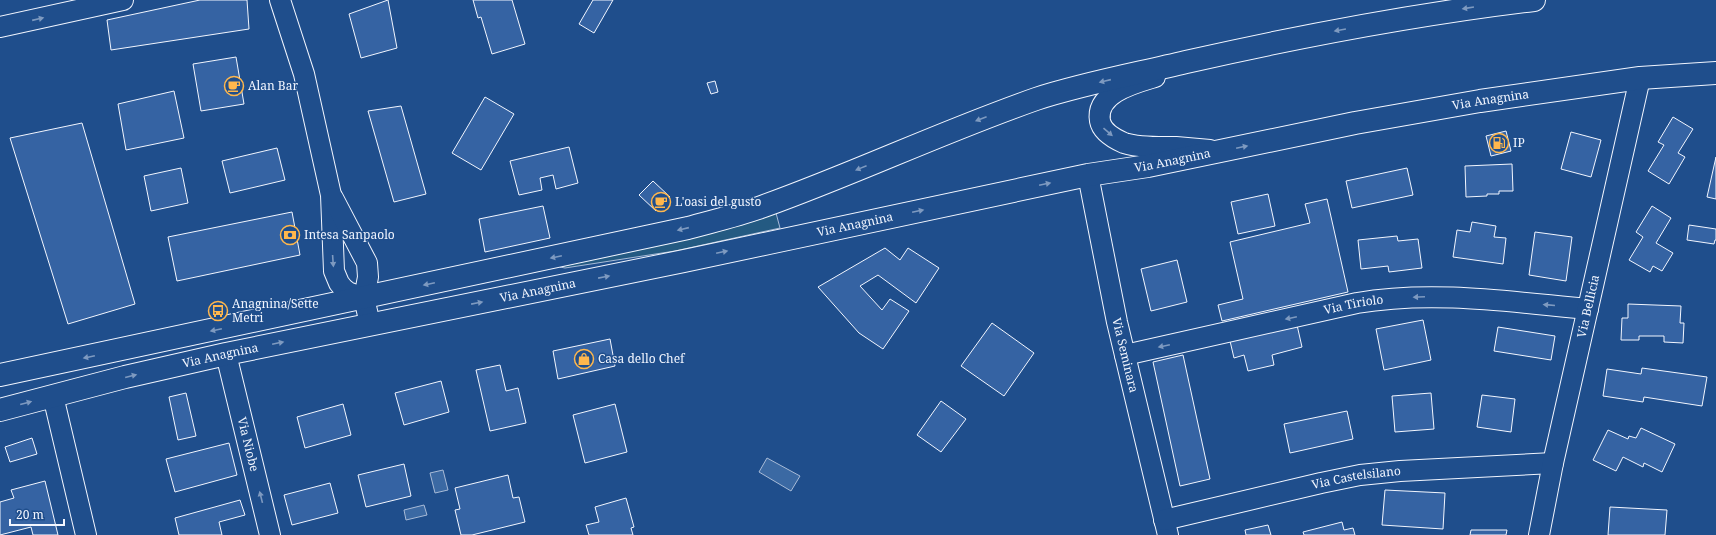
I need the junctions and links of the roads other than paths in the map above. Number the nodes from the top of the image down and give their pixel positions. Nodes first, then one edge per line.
1 (123, 0) edge
2 (280, 0) edge
3 (1534, 0) edge
4 (0, 27) edge
5 (1238, 50) junction
6 (1716, 67) edge
7 (1716, 73) edge
8 (1691, 74) junction
9 (1640, 78) junction
10 (1220, 151) junction
11 (1088, 175) junction
12 (331, 194) junction
13 (364, 298) junction
14 (1588, 309) junction
15 (370, 324) junction
16 (226, 354) junction
17 (1125, 355) junction
18 (0, 375) edge
19 (53, 396) junction
20 (0, 410) edge
21 (1553, 463) junction
22 (1166, 527) edge
23 (86, 535) edge
24 (270, 535) edge
25 (1539, 535) edge

4 -> 1 street
2 - 12 street
3 -> 5 main road
5 -> 10 street
5 -> 13 main road
6 - 8 street
7 - 8 main road, Via Anagnina
8 - 9 main road, Via Anagnina
10 -> 9 main road, Via Anagnina
9 - 14 street, Via Bellicia
10 - 11 main road, Via Anagnina
15 -> 11 main road, Via Anagnina
11 - 17 street, Via Seminara
12 - 13 street
12 -> 13 street
13 - 15 street
13 -> 18 main road
14 -> 17 street, Via Tiriolo
14 - 21 street, Via Bellicia
16 -> 15 main road, Via Anagnina
19 -> 16 main road, Via Anagnina
24 -> 16 street, Via Niobe
17 - 22 street, Via Seminara
20 -> 19 main road, Via Anagnina
19 - 23 street
21 - 22 street, Via Castelsilano
21 - 25 street, Via Bellicia

